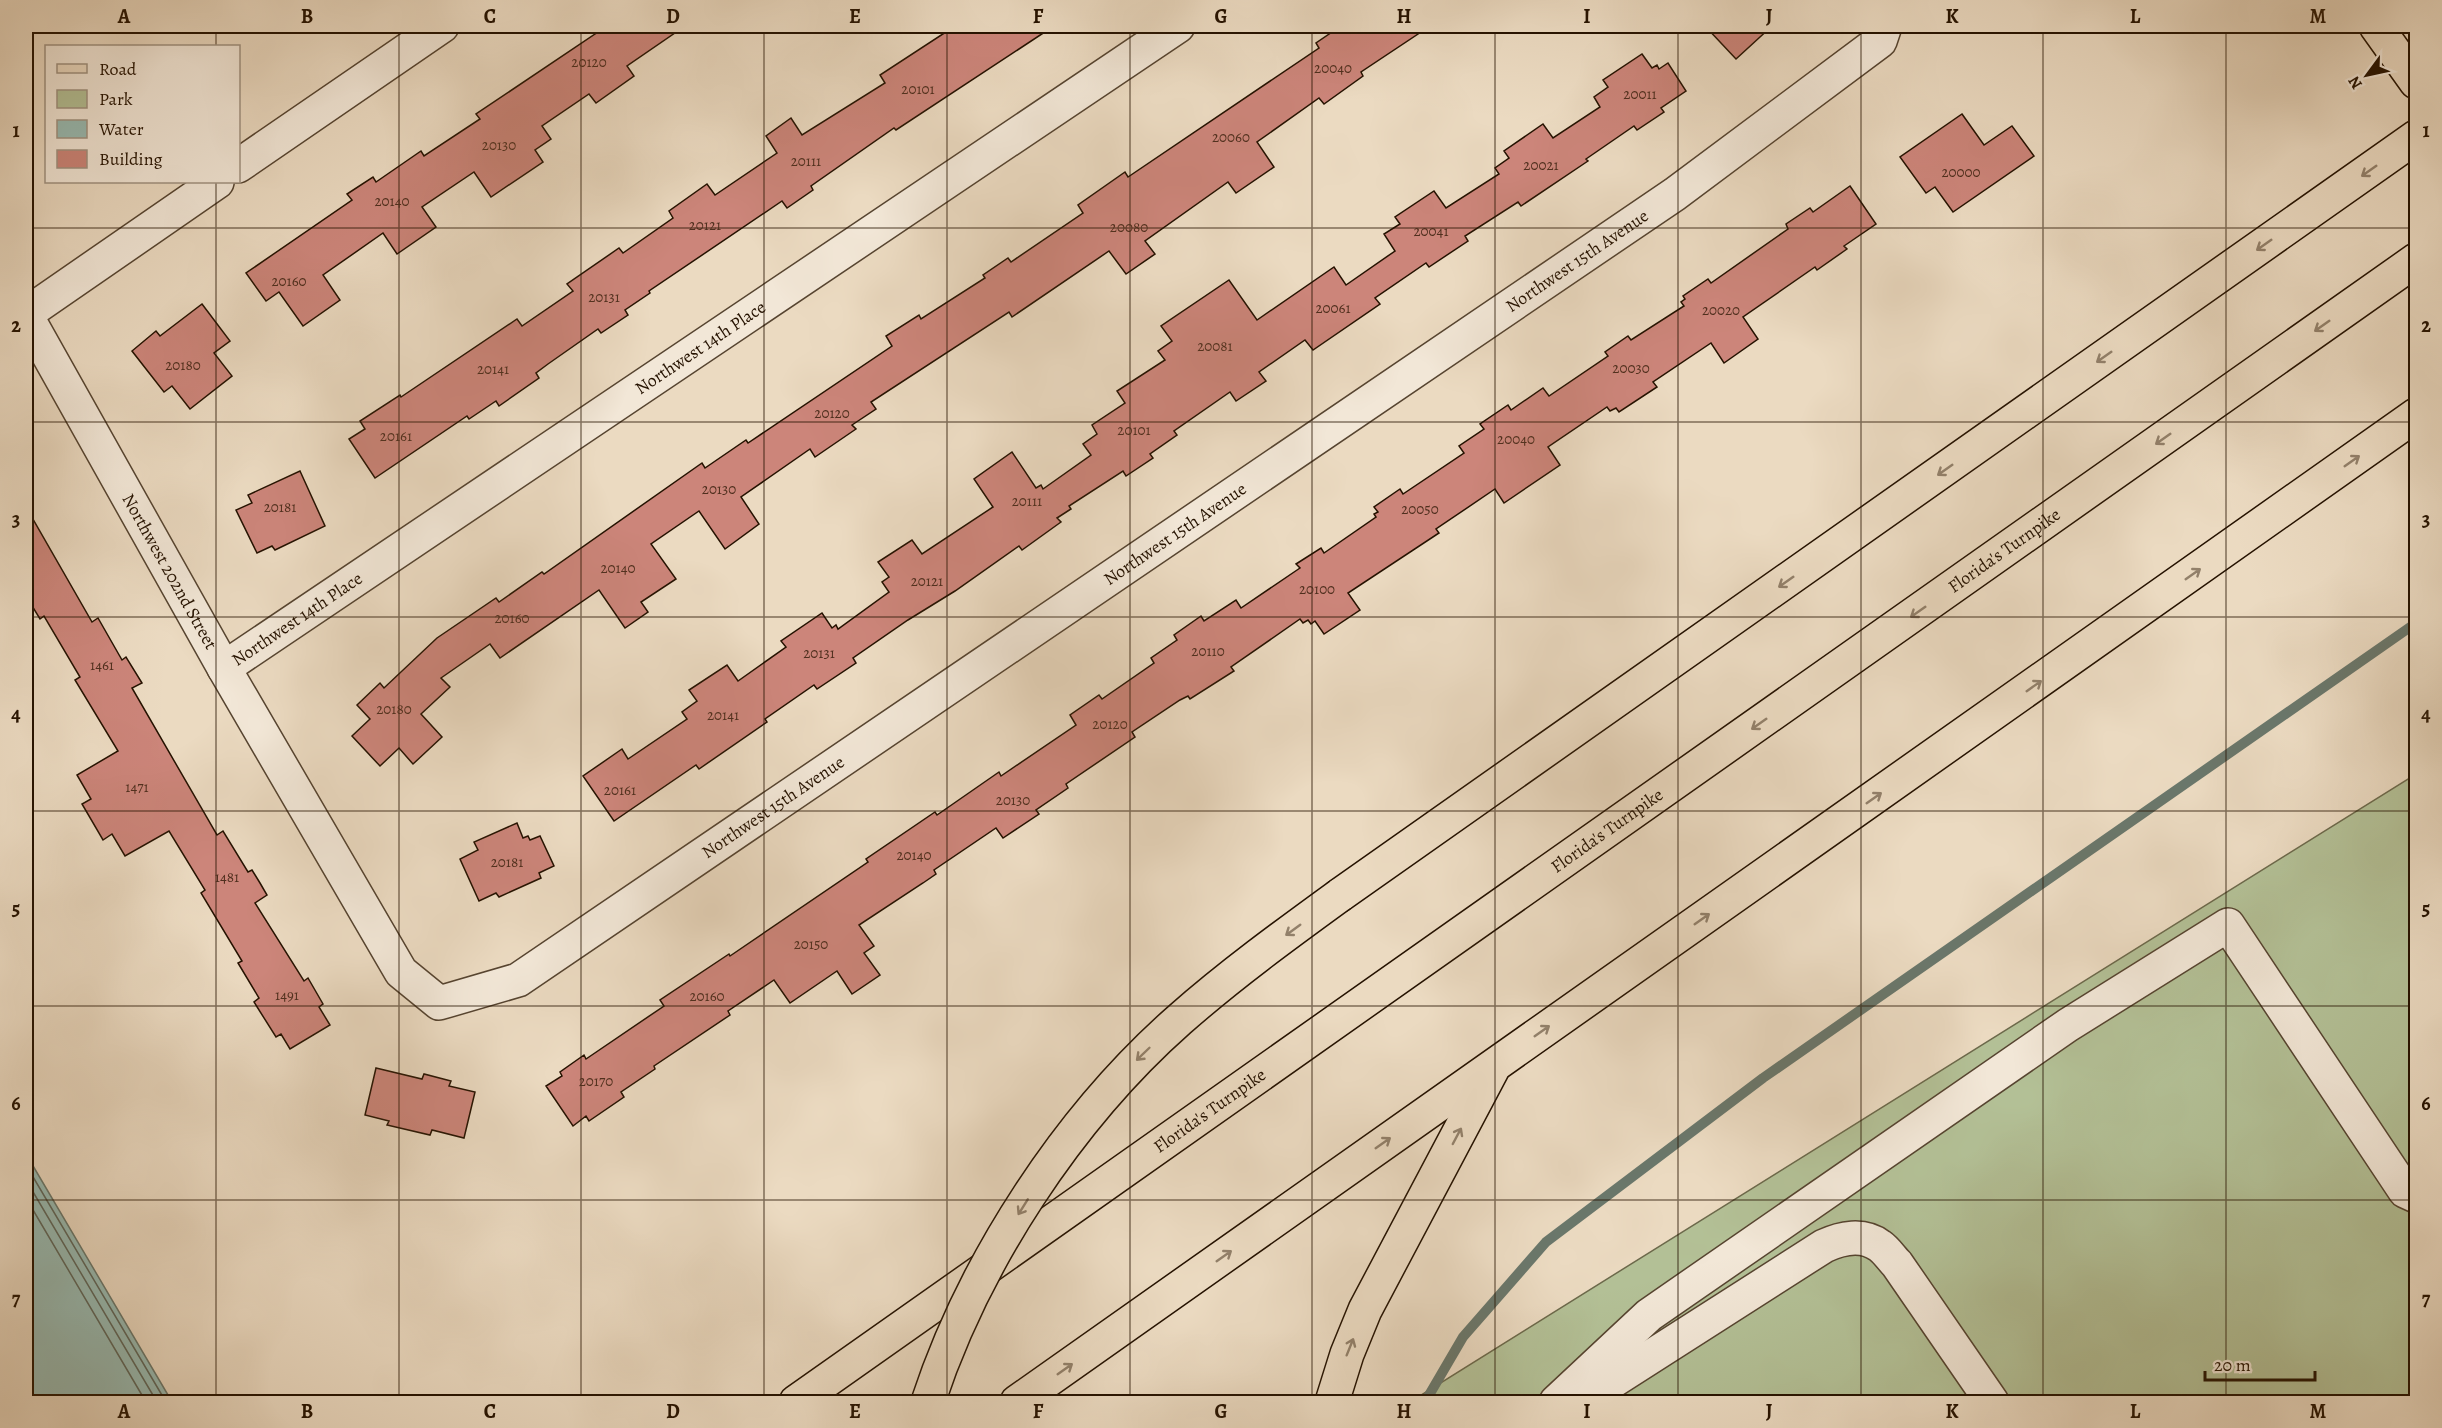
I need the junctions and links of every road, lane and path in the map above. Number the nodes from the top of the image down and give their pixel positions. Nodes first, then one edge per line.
1 (442, 26) edge
2 (1178, 26) edge
3 (1885, 26) edge
4 (2376, 26) edge
5 (2416, 82) edge
6 (2416, 137) edge
7 (240, 165) edge
8 (216, 183) edge
9 (2416, 260) edge
10 (26, 315) edge
11 (2416, 415) edge
12 (224, 668) junction
13 (439, 1003) joint
14 (1495, 1064) junction
15 (2416, 1196) edge
16 (796, 1402) edge
17 (928, 1402) edge
18 (1017, 1402) edge
19 (1332, 1402) edge
20 (1556, 1402) edge
21 (1580, 1402) edge
22 (1992, 1402) edge

1 - 7 street
2 - 12 street, Northwest 14th Place
3 - 13 street, Northwest 15th Avenue
4 - 5 main road
6 -> 17 main road, bridge
8 - 10 street
9 -> 16 main road, Florida's Turnpike
10 - 12 street, Northwest 202nd Street
14 -> 11 main road
12 - 13 street, Northwest 202nd Street
18 -> 14 main road
19 -> 14 main road
15 - 20 street
21 - 22 street

